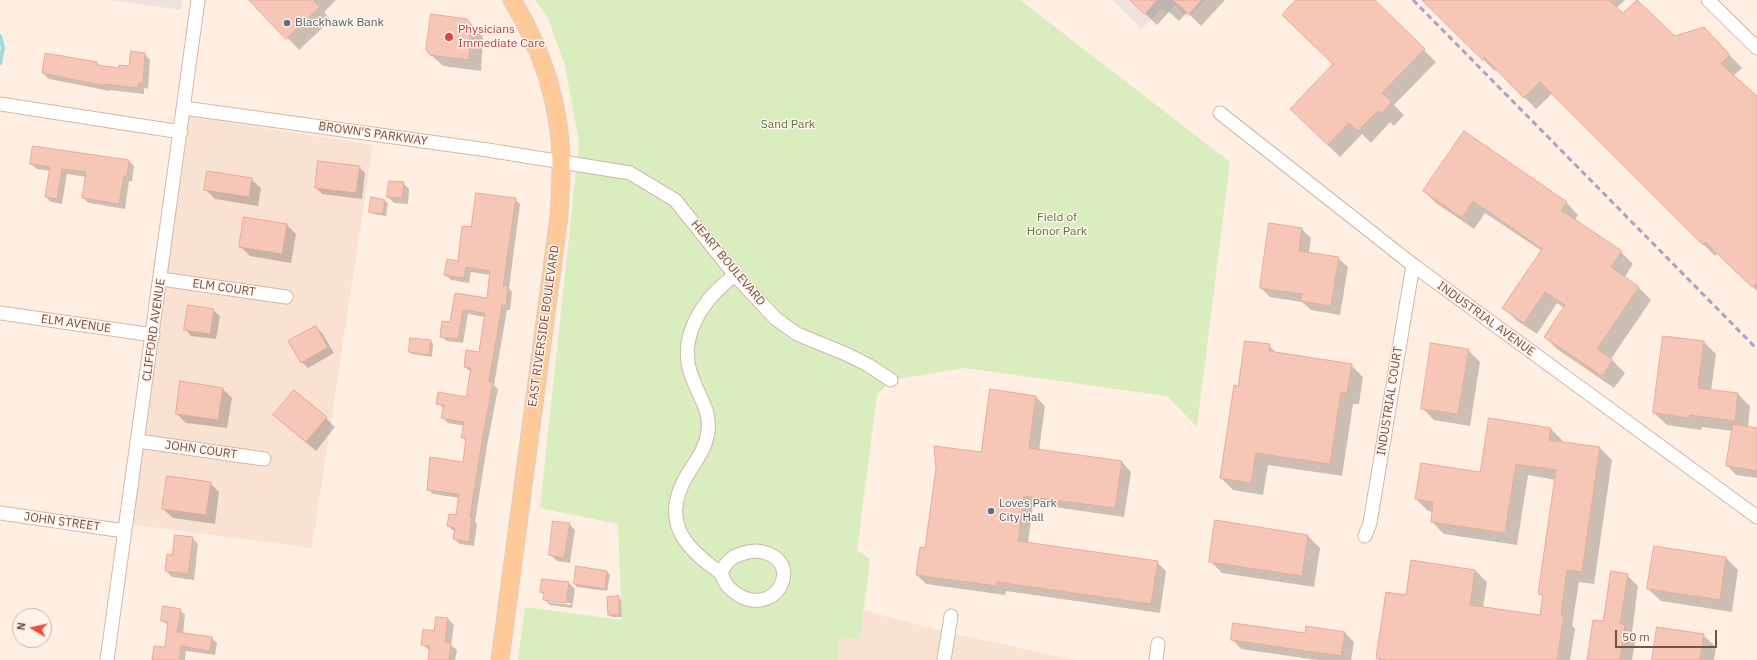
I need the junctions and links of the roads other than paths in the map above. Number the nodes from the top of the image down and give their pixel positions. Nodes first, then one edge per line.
1 (198, 0) edge
2 (512, 0) edge
3 (1708, 0) edge
4 (1757, 48) edge
5 (0, 104) edge
6 (184, 108) junction
7 (1220, 114) dead end
8 (181, 132) junction
9 (561, 161) junction
10 (1413, 265) junction
11 (735, 275) junction
12 (161, 279) junction
13 (286, 297) dead end
14 (0, 313) edge
15 (153, 335) junction
16 (891, 380) dead end
17 (138, 441) junction
18 (264, 460) dead end
19 (0, 513) edge
20 (1757, 517) edge
21 (124, 532) junction
22 (1365, 536) dead end
23 (721, 572) junction
24 (952, 616) dead end
25 (1158, 644) dead end
26 (107, 660) edge
27 (500, 660) edge
28 (944, 660) edge
29 (1156, 660) edge

1 - 6 street, CLIFFORD AVENUE
2 - 9 main road, EAST RIVERSIDE BOULEVARD
3 - 4 street
5 - 8 street
6 - 8 street, CLIFFORD AVENUE
6 - 9 street, BROWN'S PARKWAY
7 - 10 street, INDUSTRIAL AVENUE
8 - 12 street, CLIFFORD AVENUE
9 - 11 street, HEART BOULEVARD
9 - 27 main road, EAST RIVERSIDE BOULEVARD
10 - 20 street, INDUSTRIAL AVENUE
10 - 22 street, INDUSTRIAL COURT
11 - 16 street, HEART BOULEVARD
11 - 23 street
12 - 13 street, ELM COURT
12 - 15 street, CLIFFORD AVENUE
14 - 15 street, ELM AVENUE
15 - 17 street, CLIFFORD AVENUE
17 - 18 street, JOHN COURT
17 - 21 street, CLIFFORD AVENUE
19 - 21 street, JOHN STREET
21 - 26 street, CLIFFORD AVENUE
23 - 23 street
24 - 28 street
25 - 29 street

